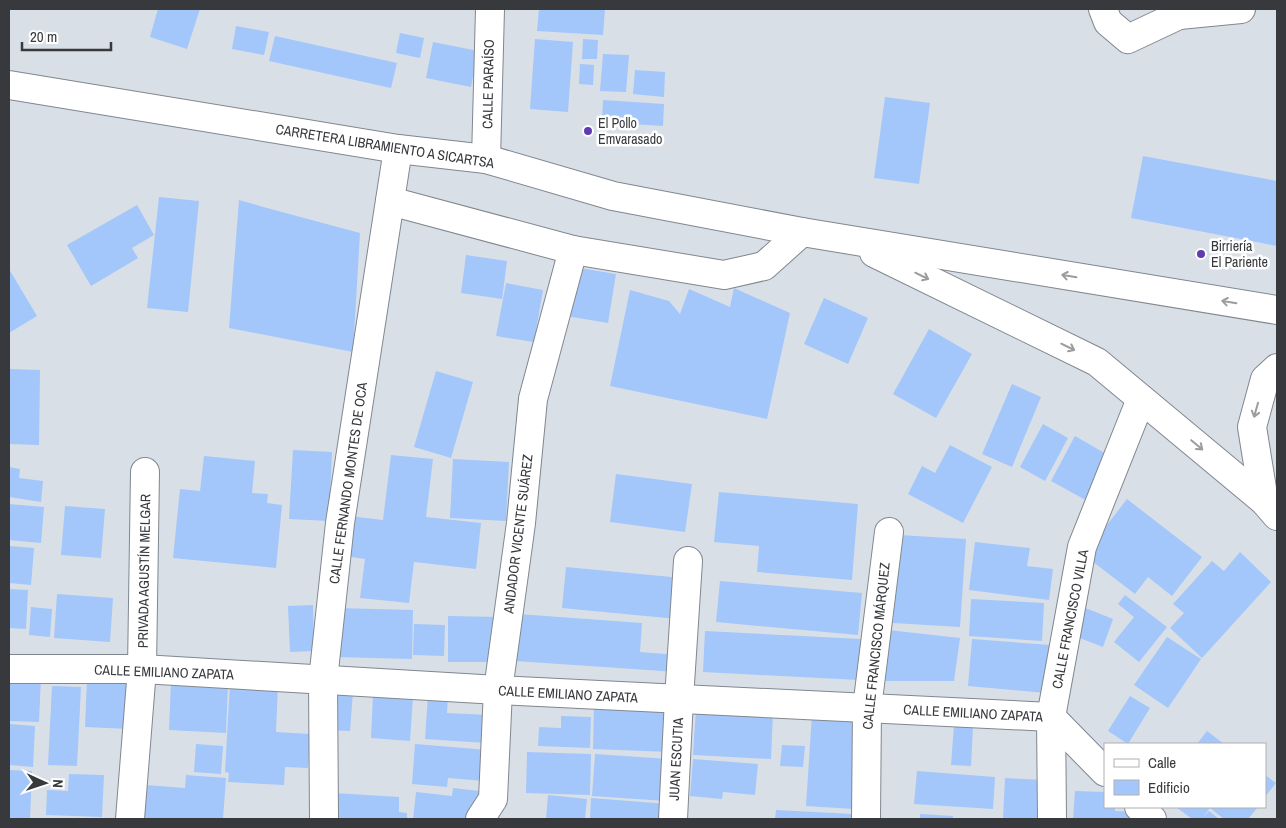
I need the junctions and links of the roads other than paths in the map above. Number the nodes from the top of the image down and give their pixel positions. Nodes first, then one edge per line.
1 (490, 9) edge
2 (1102, 9) edge
3 (1241, 9) edge
4 (1181, 12) edge
5 (9, 85) edge
6 (398, 149) junction
7 (486, 160) junction
8 (390, 201) junction
9 (802, 232) junction
10 (847, 239) junction
11 (573, 250) junction
12 (1277, 310) edge
13 (1277, 368) edge
14 (1142, 399) junction
15 (145, 472) dead end
16 (1271, 509) edge
17 (889, 532) dead end
18 (688, 561) dead end
19 (9, 668) edge
20 (142, 669) junction
21 (323, 680) junction
22 (498, 690) junction
23 (679, 699) junction
24 (867, 708) junction
25 (1051, 717) junction
26 (1104, 771) edge
27 (1140, 808) edge
28 (130, 819) edge
29 (324, 819) edge
30 (480, 819) edge
31 (673, 819) edge
32 (866, 819) edge
33 (1052, 819) edge
34 (1152, 819) edge

1 - 7 street, CALLE PARAÍSO
2 - 4 street
3 - 4 street
5 - 6 street, CARRETERA LIBRAMIENTO A SICARTSA
6 - 7 street, CARRETERA LIBRAMIENTO A SICARTSA
6 - 8 street, CALLE FERNANDO MONTES DE OCA
7 - 9 street, CARRETERA LIBRAMIENTO A SICARTSA
8 - 11 street
8 - 21 street, CALLE FERNANDO MONTES DE OCA
9 - 10 street, CARRETERA LIBRAMIENTO A SICARTSA
9 - 11 street
12 -> 10 street, CARRETERA LIBRAMIENTO A SICARTSA
10 -> 14 street
11 - 22 street, ANDADOR VICENTE SUÁREZ
13 -> 16 street
14 -> 16 street
14 - 25 street, CALLE FRANCISCO VILLA
15 - 20 street, PRIVADA AGUSTÍN MELGAR
17 - 24 street, CALLE FRANCISCO MÁRQUEZ
18 - 23 street, JUAN ESCUTIA
19 - 20 street, CALLE EMILIANO ZAPATA
20 - 21 street, CALLE EMILIANO ZAPATA
20 - 28 street, PRIVADA AGUSTÍN MELGAR
21 - 22 street, CALLE EMILIANO ZAPATA
21 - 29 street, CALLE FERNANDO MONTES DE OCA
22 - 23 street, CALLE EMILIANO ZAPATA
22 - 30 street, ANDADOR VICENTE SUÁREZ
23 - 24 street, CALLE EMILIANO ZAPATA
23 - 31 street, JUAN ESCUTIA
24 - 25 street, CALLE EMILIANO ZAPATA
24 - 32 street, CALLE FRANCISCO MÁRQUEZ
25 - 26 street, CALLE EMILIANO ZAPATA
25 - 33 street, CALLE FRANCISCO VILLA
27 - 34 street

